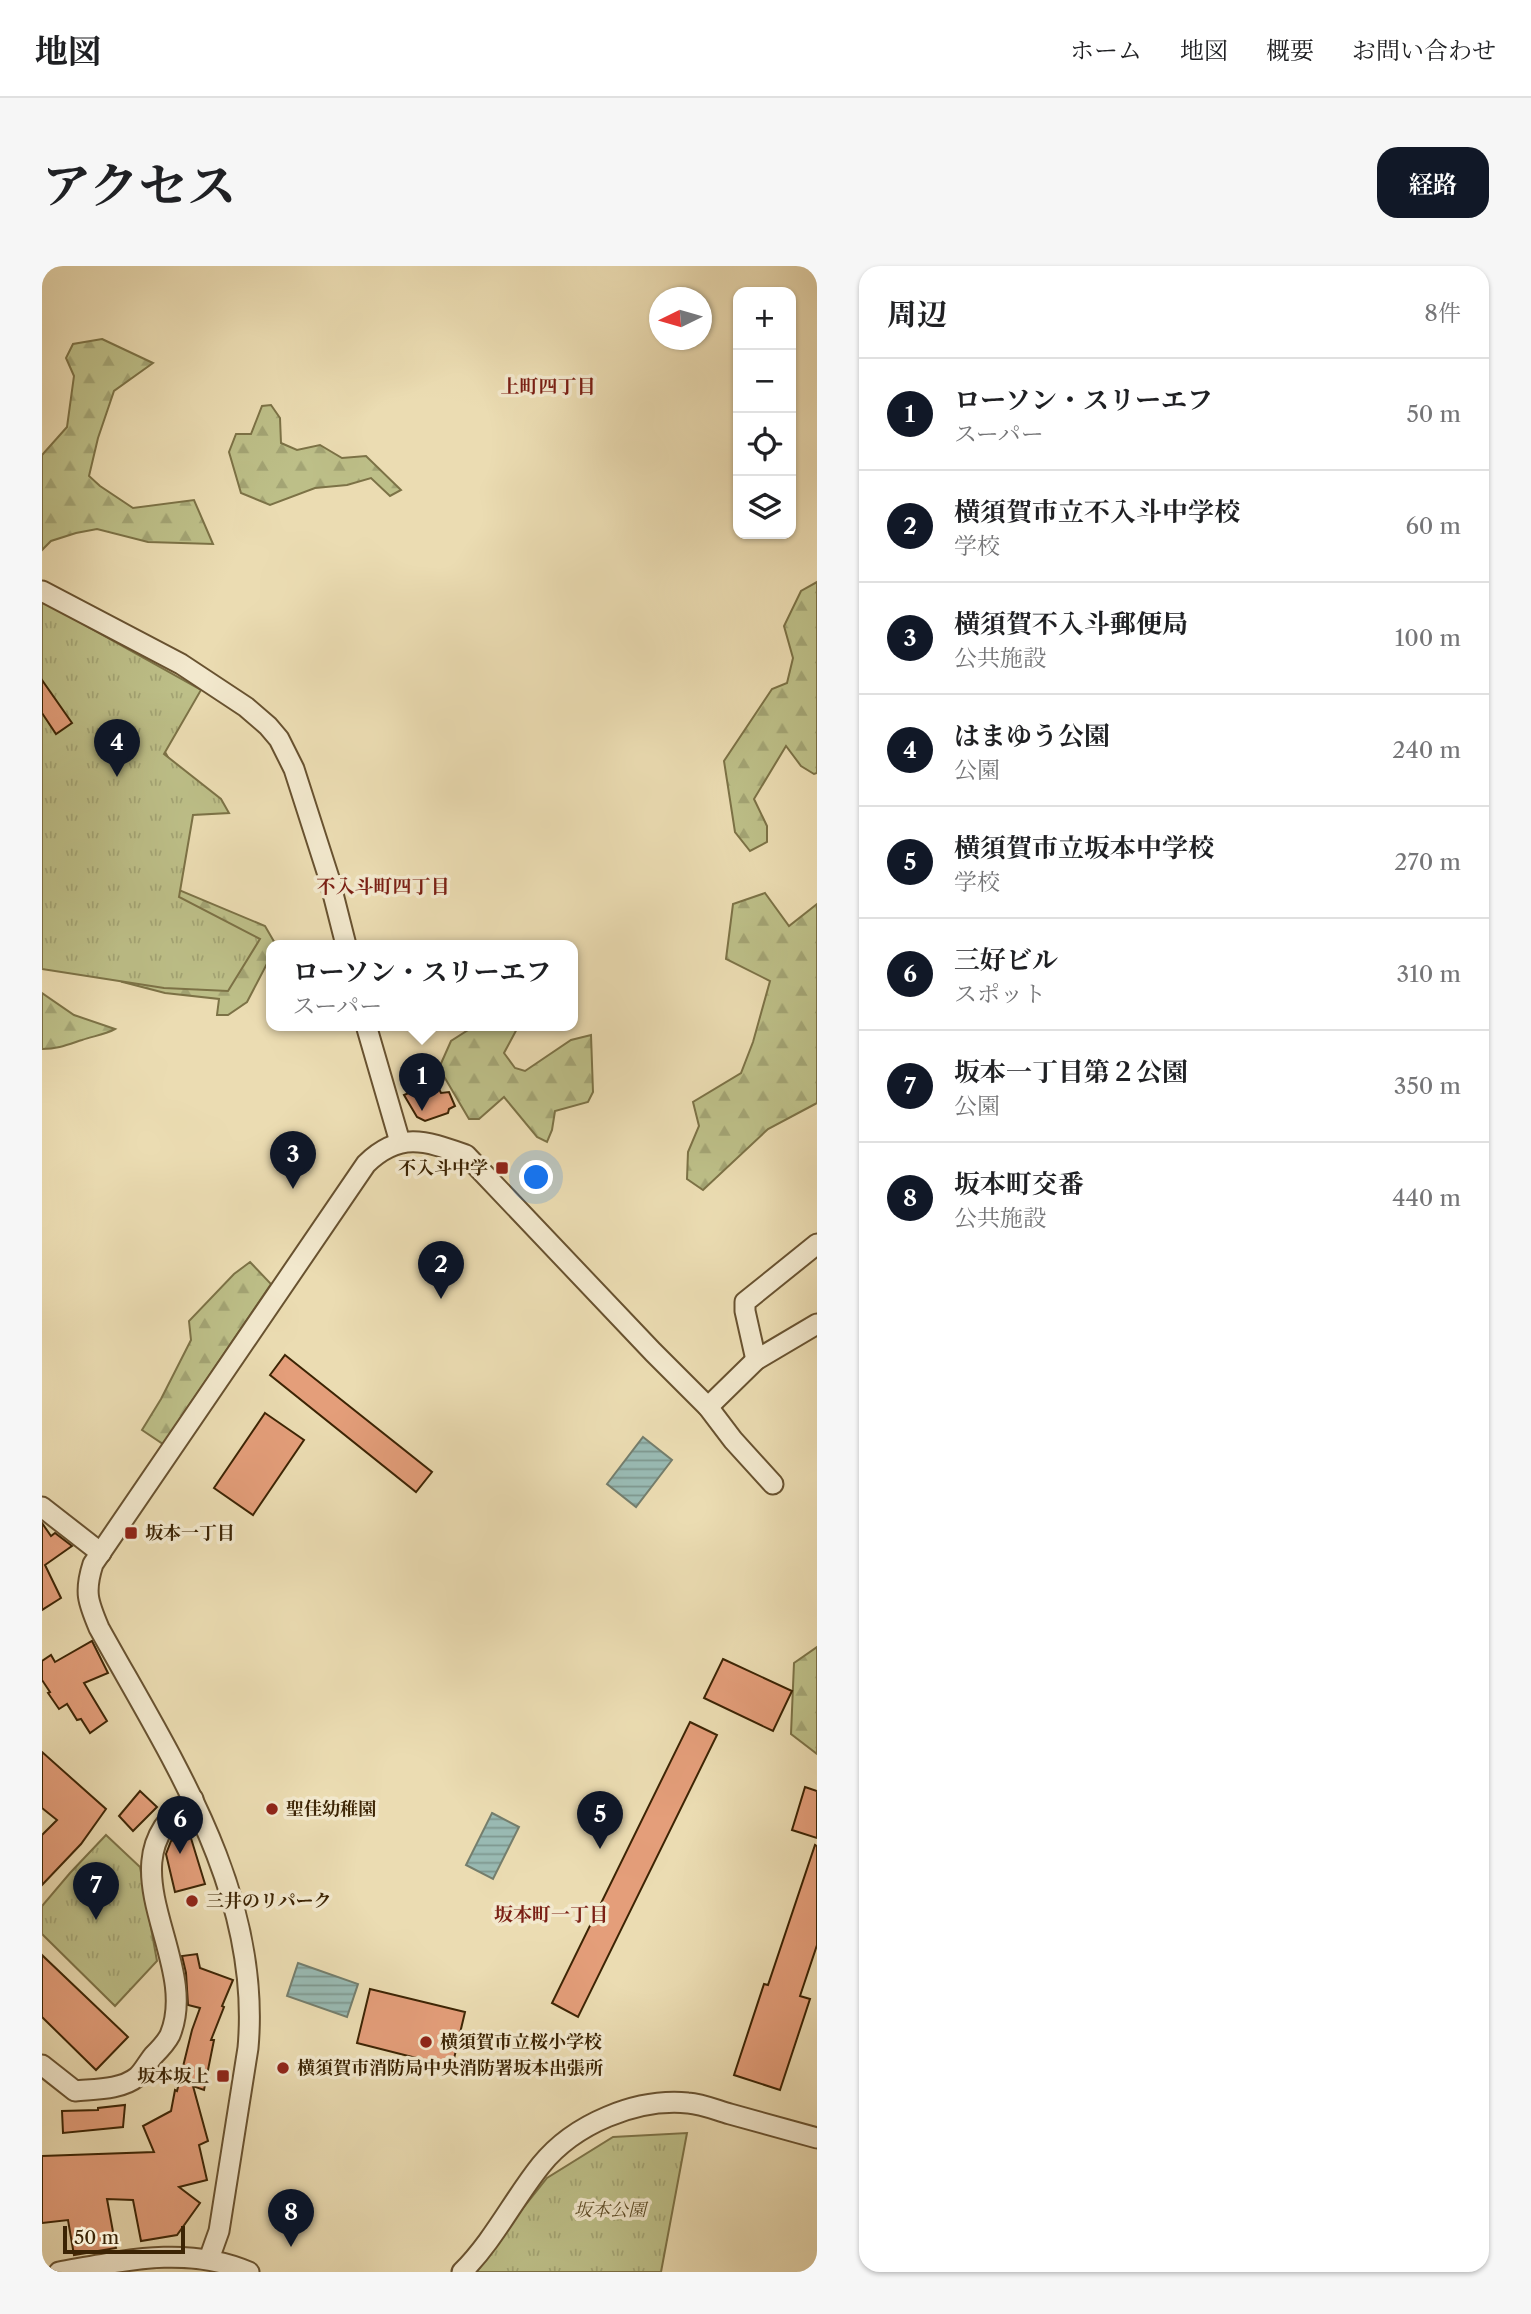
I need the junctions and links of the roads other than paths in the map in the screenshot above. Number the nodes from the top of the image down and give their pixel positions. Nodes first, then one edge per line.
1 (42, 591) edge
2 (345, 940) edge
3 (368, 1031) edge
4 (400, 1142) junction
5 (817, 1244) edge
6 (817, 1324) edge
7 (756, 1360) junction
8 (708, 1407) junction
9 (773, 1484) dead end
10 (42, 1507) edge
11 (101, 1553) junction
12 (193, 1799) junction
13 (42, 2065) edge
14 (817, 2138) edge
15 (209, 2259) junction
16 (59, 2272) edge
17 (249, 2272) edge
18 (462, 2272) edge

1 - 2 street
3 - 4 street
4 - 8 street
4 - 11 street
5 - 7 street
6 - 7 street
7 - 8 street
8 - 9 street
10 - 11 street
11 - 12 street
12 - 13 street
12 - 15 street
14 - 18 street
15 - 16 street
15 - 17 street

